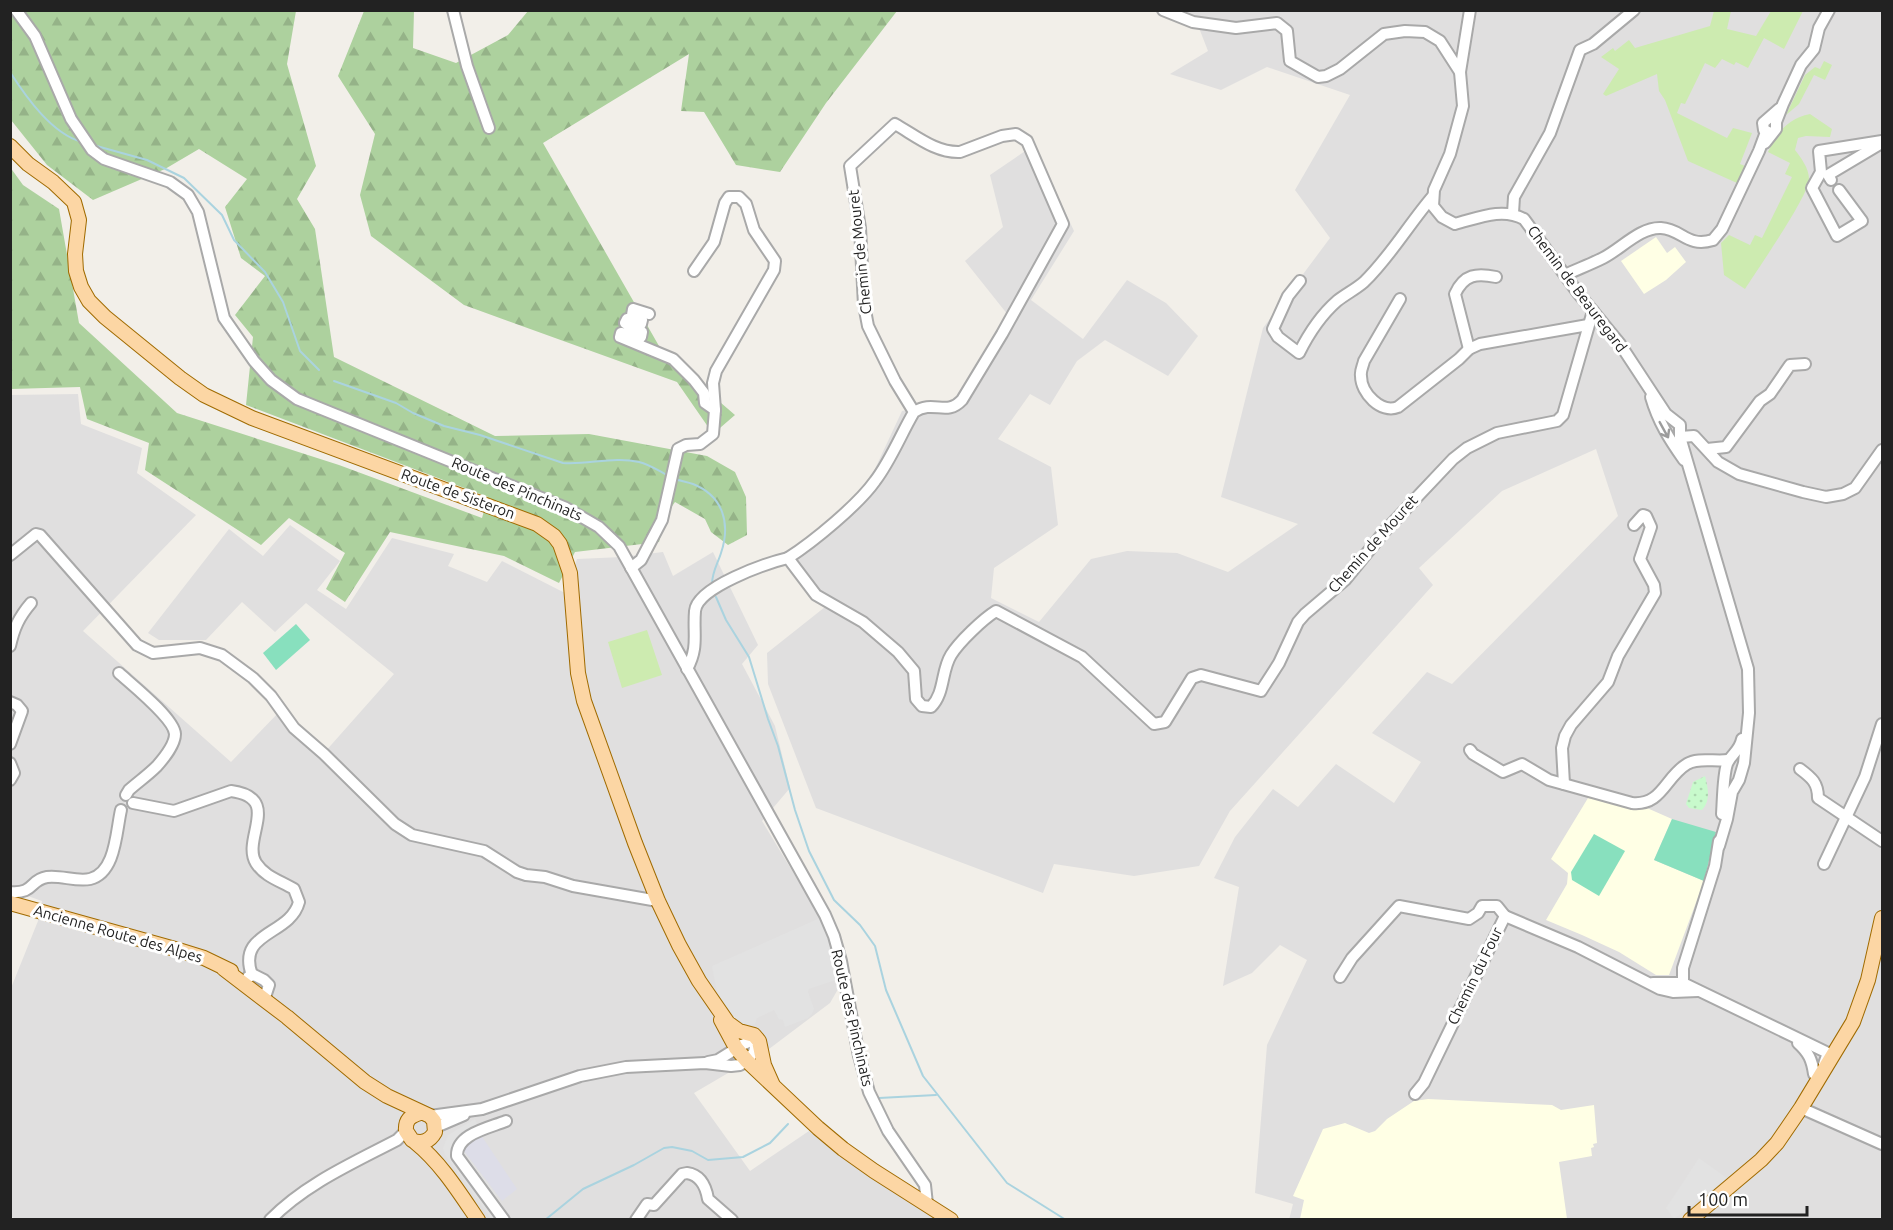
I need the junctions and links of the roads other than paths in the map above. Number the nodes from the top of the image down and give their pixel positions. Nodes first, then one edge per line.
1 (16, 10) edge
2 (453, 10) edge
3 (1163, 10) edge
4 (1470, 10) edge
5 (1634, 10) edge
6 (1828, 13) edge
7 (1460, 72) junction
8 (489, 128) dead end
9 (1882, 141) edge
10 (10, 146) edge
11 (1831, 180) dead end
12 (1839, 189) dead end
13 (1433, 196) junction
14 (1513, 213) junction
15 (694, 272) dead end
16 (1565, 275) junction
17 (1496, 277) dead end
18 (1300, 281) dead end
19 (1400, 299) dead end
20 (1593, 311) junction
21 (649, 314) dead end
22 (1588, 325) junction
23 (1604, 325) junction
24 (1586, 340) junction
25 (1469, 349) junction
26 (1805, 364) dead end
27 (1648, 388) junction
28 (715, 410) junction
29 (914, 412) junction
30 (1680, 437) junction
31 (1707, 449) junction
32 (1882, 450) edge
33 (1689, 467) junction
34 (1634, 525) dead end
35 (10, 555) edge
36 (788, 558) junction
37 (632, 568) junction
38 (31, 603) dead end
39 (10, 646) edge
40 (687, 669) junction
41 (119, 673) dead end
42 (10, 702) edge
43 (1882, 724) edge
44 (10, 744) edge
45 (1470, 750) dead end
46 (10, 763) edge
47 (1732, 768) junction
48 (1800, 769) dead end
49 (10, 780) edge
50 (1564, 784) junction
51 (121, 810) dead end
52 (1846, 817) junction
53 (1882, 840) edge
54 (1824, 864) dead end
55 (10, 892) edge
56 (658, 901) junction
57 (10, 903) edge
58 (1505, 916) junction
59 (1882, 918) edge
60 (1340, 977) dead end
61 (248, 980) junction
62 (1676, 986) junction
63 (716, 1007) junction
64 (1789, 1035) junction
65 (759, 1046) junction
66 (735, 1049) junction
67 (705, 1063) junction
68 (747, 1065) junction
69 (1823, 1066) junction
70 (772, 1083) junction
71 (1415, 1094) dead end
72 (387, 1096) junction
73 (1801, 1108) junction
74 (483, 1109) junction
75 (429, 1123) junction
76 (410, 1133) junction
77 (1882, 1144) edge
78 (442, 1169) junction
79 (1748, 1171) junction
80 (927, 1204) junction
81 (943, 1218) edge
82 (270, 1220) edge
83 (280, 1220) edge
84 (478, 1220) edge
85 (504, 1220) edge
86 (636, 1220) edge
87 (732, 1220) edge
88 (1690, 1220) edge

1 - 37 street, Route des Pinchinats
2 - 8 street
3 - 7 street
4 - 7 street
5 - 14 street
6 - 16 street
7 - 13 street
9 - 11 street
9 - 12 street
10 - 56 main road, Route de Sisteron
13 - 14 street, Chemin de Beauregard
13 - 18 street
14 - 16 street, Chemin de Beauregard
15 - 28 street
16 - 20 street, Chemin de Beauregard
17 - 25 street
19 - 25 street
20 - 22 street
20 - 23 street, Chemin de Beauregard
21 - 28 street
22 - 24 street
22 - 25 street
23 - 24 street
23 - 27 street, Chemin de Beauregard
24 - 36 street, Chemin de Mouret
26 - 31 street
27 - 30 street, Chemin de Beauregard
27 -> 33 street, Chemin de Beauregard
28 - 37 street
29 - 29 street, Chemin de Mouret
29 - 36 street
30 - 31 street
30 - 33 street, Chemin de Beauregard
31 - 32 street
33 - 47 street, Chemin de Beauregard
34 - 50 street
35 - 56 street
36 - 40 street
37 - 40 street, Route des Pinchinats
38 - 39 street
40 - 80 street, Route des Pinchinats
41 - 61 street
42 - 44 street
43 - 52 street
45 - 50 street
46 - 49 street
47 - 50 street
47 - 62 street, Chemin de Beauregard
48 - 52 street
51 - 55 street
52 - 53 street
52 - 54 street
56 - 63 main road, Route de Sisteron
57 - 61 main road, Ancienne Route des Alpes
58 - 60 street
58 - 62 street, Chemin du Four
58 - 71 street, Chemin du Four
59 - 69 main road
61 - 72 main road, Ancienne Route des Alpes
62 - 64 street
63 - 65 main road, Route de Sisteron
63 - 66 main road, Route de Sisteron
64 - 69 street
64 - 69 street
65 - 66 street
65 - 68 street
65 - 70 main road, Route de Sisteron
66 - 67 street
66 - 68 main road, Route de Sisteron
67 - 68 street
67 - 74 street
68 - 70 main road, Route de Sisteron
69 - 73 main road
69 - 79 main road
70 - 80 main road, Route de Sisteron
72 - 75 main road, Ancienne Route des Alpes
72 - 76 main road, Ancienne Route des Alpes
73 - 77 street
73 - 79 main road
74 - 75 street
74 - 85 street
75 - 76 main road
75 - 76 main road
75 - 78 main road
76 - 78 main road, Ancienne Route des Alpes
76 - 82 street
76 - 83 street
78 - 84 main road
79 - 88 main road
80 - 81 main road, Route de Sisteron
86 - 87 street

